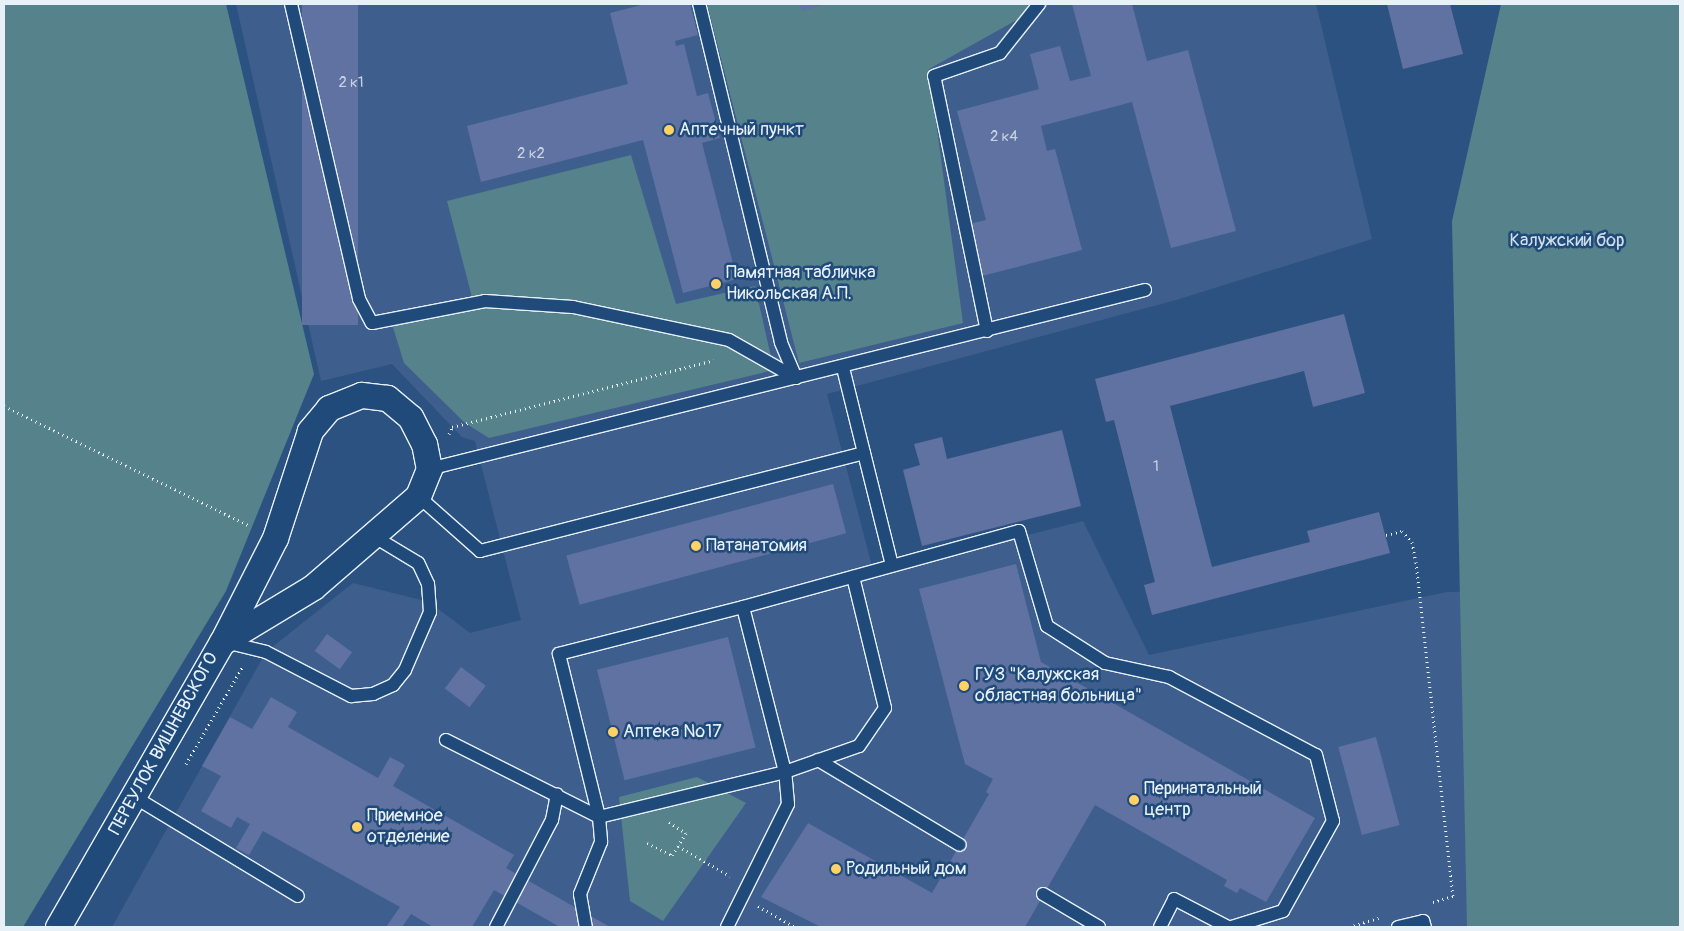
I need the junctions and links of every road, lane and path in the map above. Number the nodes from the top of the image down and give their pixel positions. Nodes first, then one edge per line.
1 (291, 4) edge
2 (699, 4) edge
3 (1039, 4) edge
4 (1145, 290) dead end
5 (987, 331) junction
6 (843, 368) junction
7 (796, 378) junction
8 (4, 406) edge
9 (864, 453) junction
10 (429, 469) junction
11 (418, 496) junction
12 (1386, 535) dead end
13 (373, 536) junction
14 (276, 538) junction
15 (892, 565) junction
16 (853, 577) junction
17 (743, 607) junction
18 (222, 642) junction
19 (446, 740) dead end
20 (818, 760) junction
21 (785, 772) junction
22 (558, 794) junction
23 (136, 798) junction
24 (646, 806) junction
25 (599, 817) junction
26 (647, 843) dead end
27 (960, 845) dead end
28 (678, 846) junction
29 (745, 892) junction
30 (1043, 894) dead end
31 (298, 896) dead end
32 (1425, 905) dead end
33 (1387, 916) dead end
34 (58, 927) edge
35 (496, 927) edge
36 (586, 927) edge
37 (727, 927) edge
38 (794, 927) edge
39 (1099, 927) edge
40 (1160, 927) edge
41 (1228, 927) edge
42 (1232, 927) edge
43 (1350, 927) edge
44 (1398, 927) edge
45 (1425, 927) edge

1 - 7 lane
2 - 7 lane
3 - 5 lane
4 - 5 lane
5 - 6 lane
6 - 7 lane
6 - 9 lane
7 - 10 lane
8 - 14 path
9 - 11 lane
9 - 15 lane
10 - 11 street, ПЕРЕУЛОК ВИШНЕВСКОГО
10 - 14 street
11 - 13 street, ПЕРЕУЛОК ВИШНЕВСКОГО
12 - 32 path
13 - 18 street, ПЕРЕУЛОК ВИШНЕВСКОГО
13 - 18 lane
14 - 18 street
15 - 16 lane
15 - 42 lane
16 - 17 lane
16 - 20 lane
17 - 21 lane
17 - 25 lane
18 - 23 street, ПЕРЕУЛОК ВИШНЕВСКОГО
19 - 22 lane
20 - 21 lane
20 - 27 lane
21 - 24 lane
21 - 29 lane
22 - 25 lane
22 - 35 lane
23 - 31 lane
23 - 34 street, ПЕРЕУЛОК ВИШНЕВСКОГО
24 - 25 lane
24 - 28 path
25 - 36 lane
26 - 28 path
28 - 29 path
29 - 37 lane
29 - 38 path
30 - 39 lane
33 - 43 path
40 - 41 lane
44 - 45 lane

